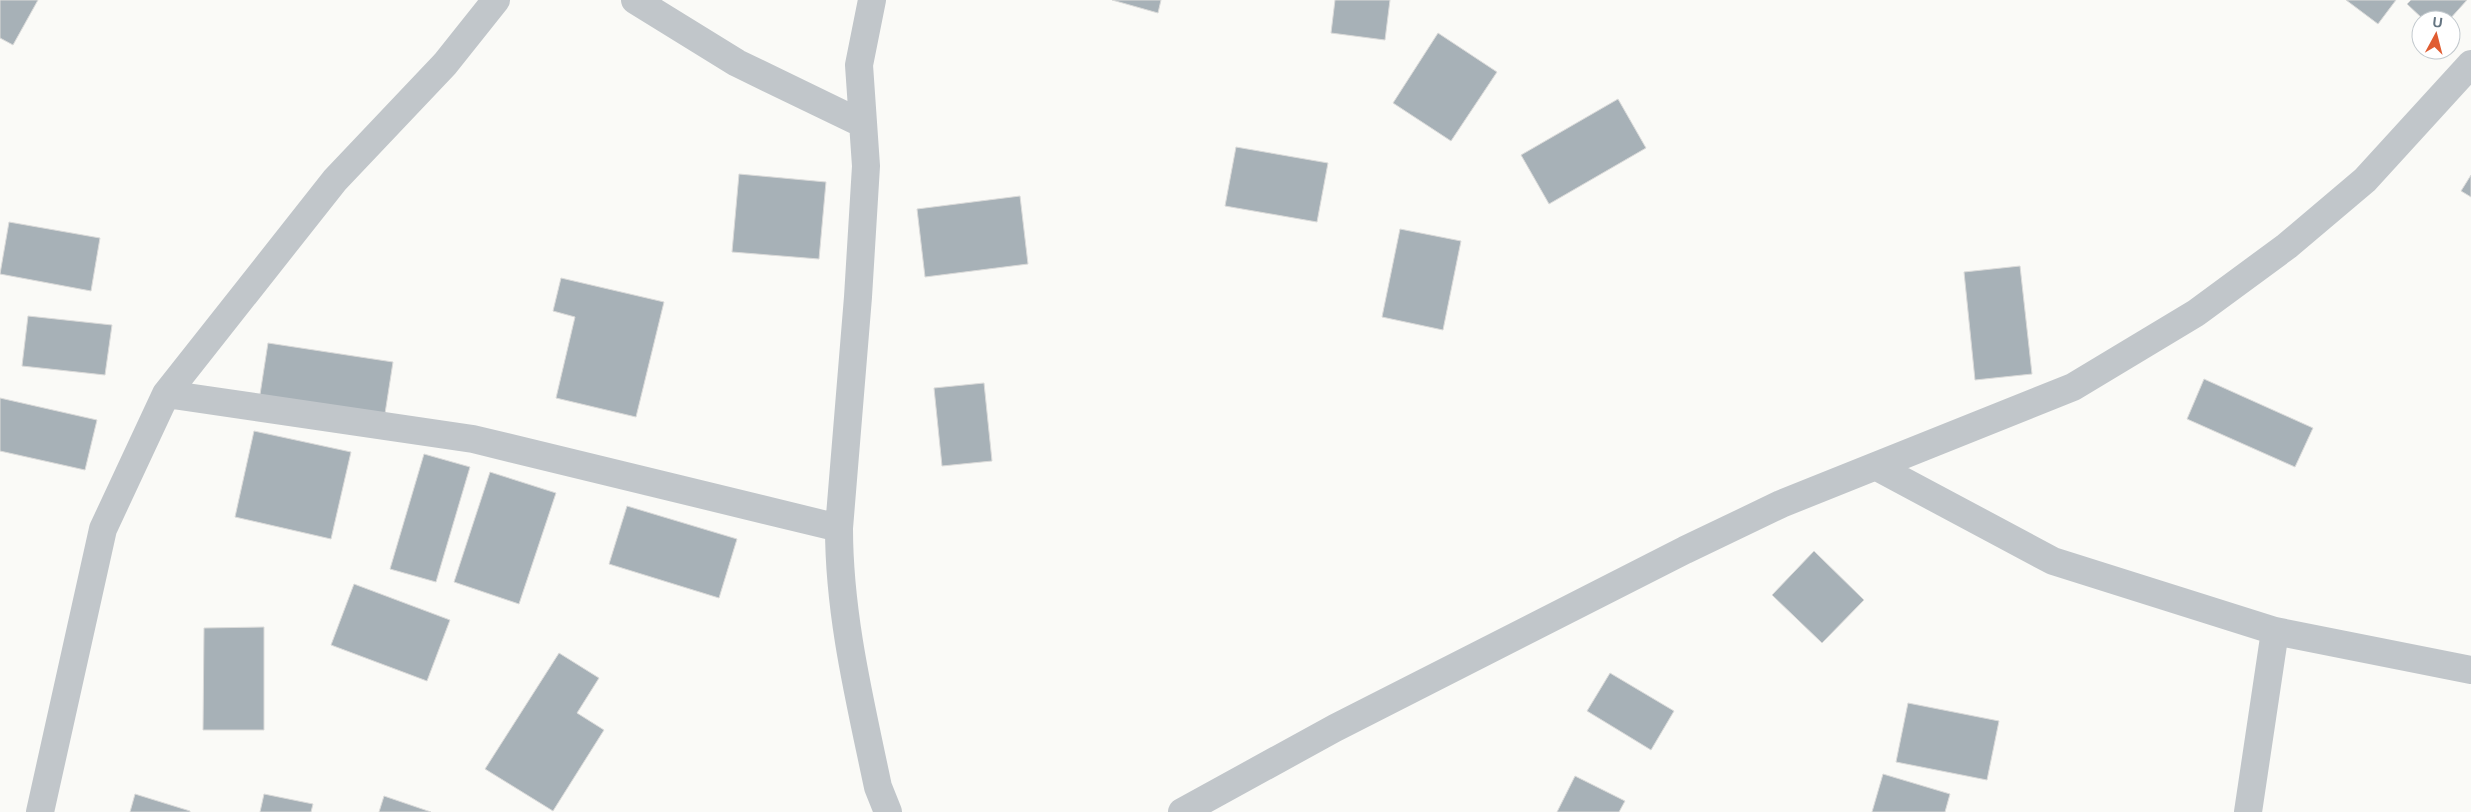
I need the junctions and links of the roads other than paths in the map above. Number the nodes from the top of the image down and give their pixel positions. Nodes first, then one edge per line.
1 (496, 0) edge
2 (635, 0) edge
3 (872, 0) edge
4 (2471, 64) edge
5 (863, 124) junction
6 (166, 394) junction
7 (1877, 467) junction
8 (839, 528) junction
9 (2275, 631) junction
10 (2471, 670) edge
11 (40, 812) edge
12 (888, 812) edge
13 (1182, 812) edge
14 (2248, 812) edge

1 - 6 street
2 - 5 street
3 - 5 street
4 - 7 street
5 - 8 street
6 - 8 street
6 - 11 street
7 - 9 street
7 - 13 street
8 - 12 street
9 - 10 street
9 - 14 street

